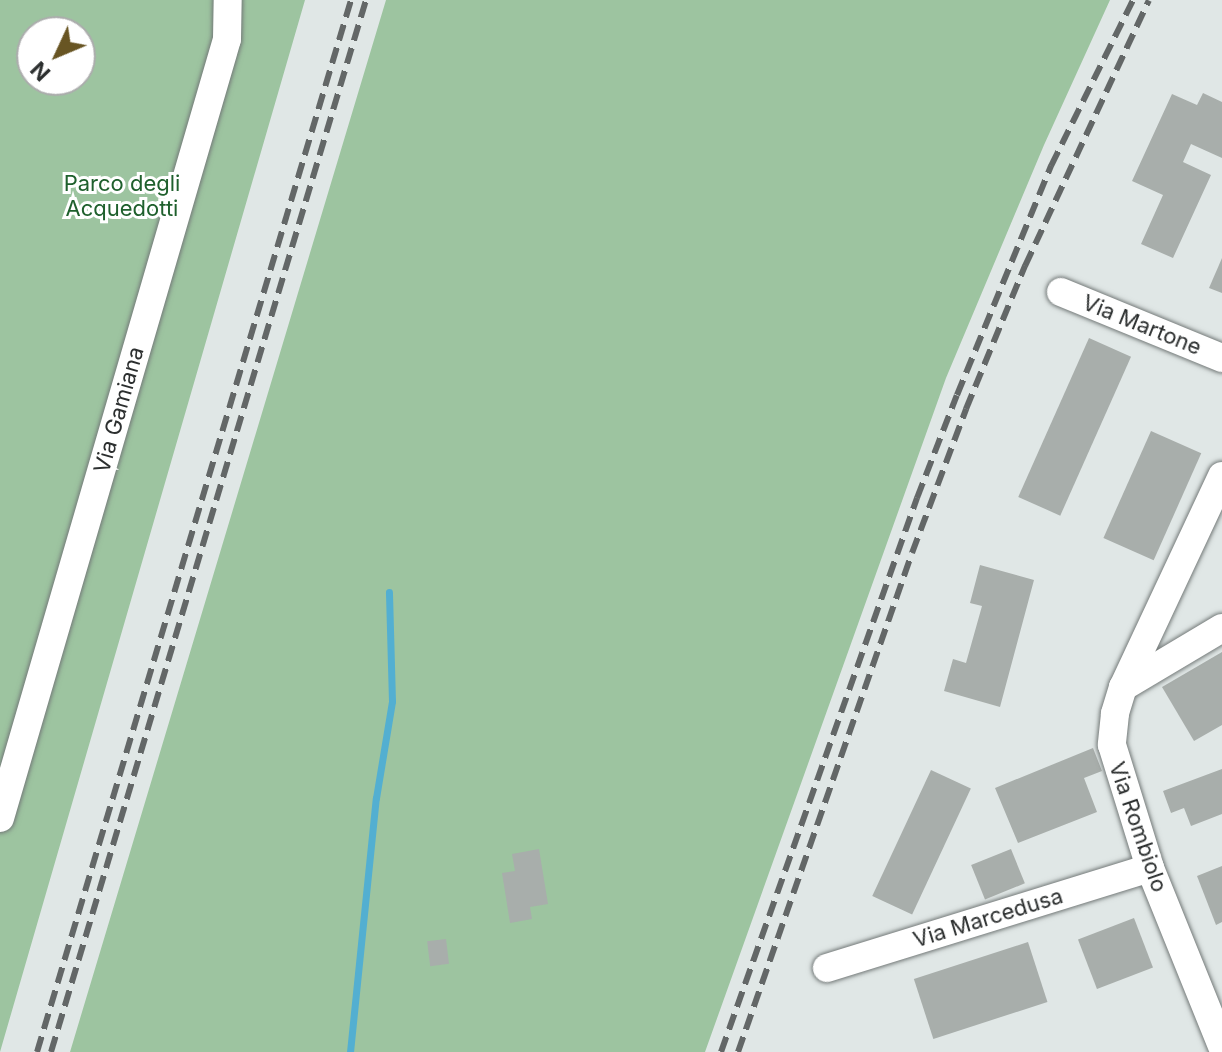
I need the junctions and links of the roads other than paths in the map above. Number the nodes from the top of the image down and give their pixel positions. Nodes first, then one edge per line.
1 (228, 0) edge
2 (1061, 292) dead end
3 (1222, 358) edge
4 (1222, 476) edge
5 (1222, 628) edge
6 (1123, 687) junction
7 (0, 818) edge
8 (1150, 868) junction
9 (827, 968) dead end
10 (1222, 1046) edge

1 - 7 street, Via Gamiana
2 - 3 street, Via Martone
4 - 6 street, Via Rombiolo
5 - 6 street
6 - 8 street, Via Rombiolo
8 - 9 street, Via Marcedusa
8 - 10 street, Via Rombiolo

